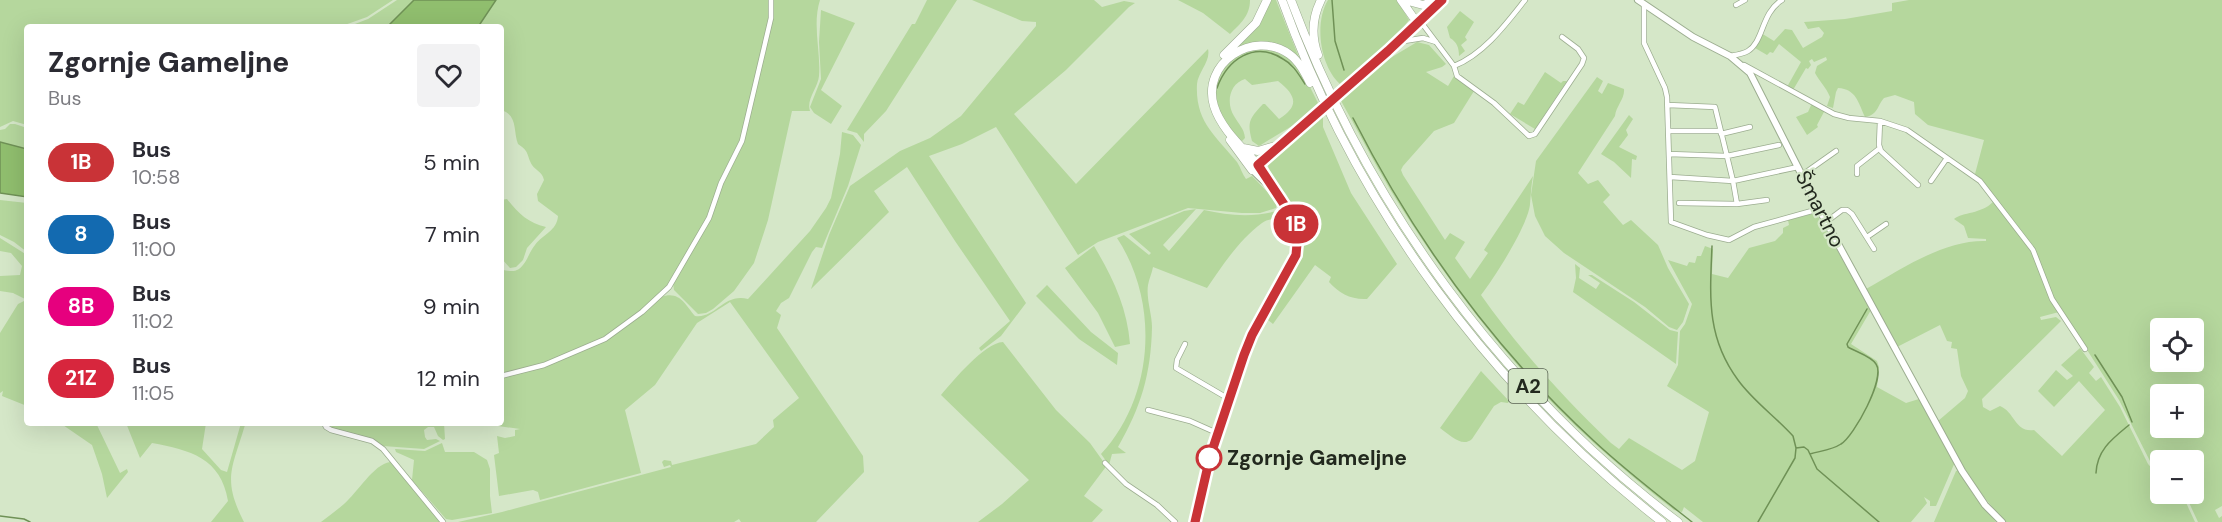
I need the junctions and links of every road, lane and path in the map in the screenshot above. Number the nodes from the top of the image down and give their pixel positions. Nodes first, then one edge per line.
1 (771, 0) edge
2 (1267, 0) edge
3 (1282, 0) edge
4 (1292, 0) edge
5 (1321, 0) edge
6 (1405, 0) edge
7 (1440, 0) edge
8 (1525, 0) edge
9 (1638, 0) edge
10 (1744, 0) edge
11 (1782, 0) edge
12 (1773, 2) edge
13 (1644, 5) junction
14 (1736, 5) dead end
15 (1421, 22) junction
16 (1562, 37) dead end
17 (1398, 42) junction
18 (1436, 42) junction
19 (1730, 56) junction
20 (1742, 64) junction
21 (1454, 66) junction
22 (1320, 71) junction
23 (1668, 105) junction
24 (1328, 110) junction
25 (1880, 121) junction
26 (1750, 127) dead end
27 (1669, 130) junction
28 (1721, 133) junction
29 (1279, 145) junction
30 (1779, 145) dead end
31 (1242, 147) junction
32 (1880, 148) junction
33 (1836, 151) dead end
34 (1669, 154) junction
35 (1727, 156) junction
36 (1947, 158) junction
37 (1255, 167) junction
38 (1798, 167) junction
39 (1857, 174) dead end
40 (1802, 175) junction
41 (1670, 177) junction
42 (1733, 181) junction
43 (1931, 181) dead end
44 (1918, 185) dead end
45 (1767, 200) dead end
46 (1679, 203) dead end
47 (1737, 204) junction
48 (1819, 209) junction
49 (1826, 222) junction
50 (1886, 224) dead end
51 (1867, 237) junction
52 (1874, 249) dead end
53 (1185, 344) dead end
54 (2085, 349) dead end
55 (504, 375) edge
56 (1228, 399) junction
57 (1148, 410) dead end
58 (326, 426) edge
59 (1217, 433) junction
60 (1105, 463) dead end
61 (443, 522) edge
62 (1174, 522) edge
63 (1195, 522) edge
64 (1662, 522) edge
65 (1678, 522) edge
66 (2002, 522) edge

1 - 55 street
2 - 37 highway
3 - 24 highway, A2
4 - 22 highway, A2
5 - 22 highway
6 - 7 highway
6 - 15 highway
7 - 15 street
8 - 21 street
9 - 13 main road, Šmartno
10 - 14 street
11 - 12 street
12 - 19 street
13 - 19 main road, Šmartno
13 - 23 street
15 - 17 street
15 - 18 street
16 - 21 street
17 - 18 street
17 - 29 street, bridge
18 - 21 street
19 - 20 main road, Šmartno
20 - 25 street
20 - 38 main road, Šmartno
22 - 65 highway, A2
23 - 27 street
23 - 28 street
24 - 31 highway
24 - 64 highway, A2
25 - 32 street
25 - 36 street
26 - 28 street
27 - 28 street
27 - 34 street
28 - 35 street
29 - 31 highway
29 - 37 street
30 - 35 street
31 - 37 highway
32 - 39 street
32 - 44 street
33 - 40 street
34 - 35 street
34 - 41 street
35 - 42 street
36 - 43 street
36 - 54 street
37 - 56 street
38 - 40 main road, Šmartno
38 - 42 street
40 - 48 main road, Šmartno
41 - 42 street
41 - 48 street
42 - 47 street
45 - 47 street
46 - 47 street
48 - 49 main road, Šmartno
49 - 51 street
49 - 66 main road, Šmartno
50 - 51 street
51 - 52 street
53 - 56 street
56 - 59 street
57 - 59 street
58 - 61 street
59 - 63 street
60 - 62 street

